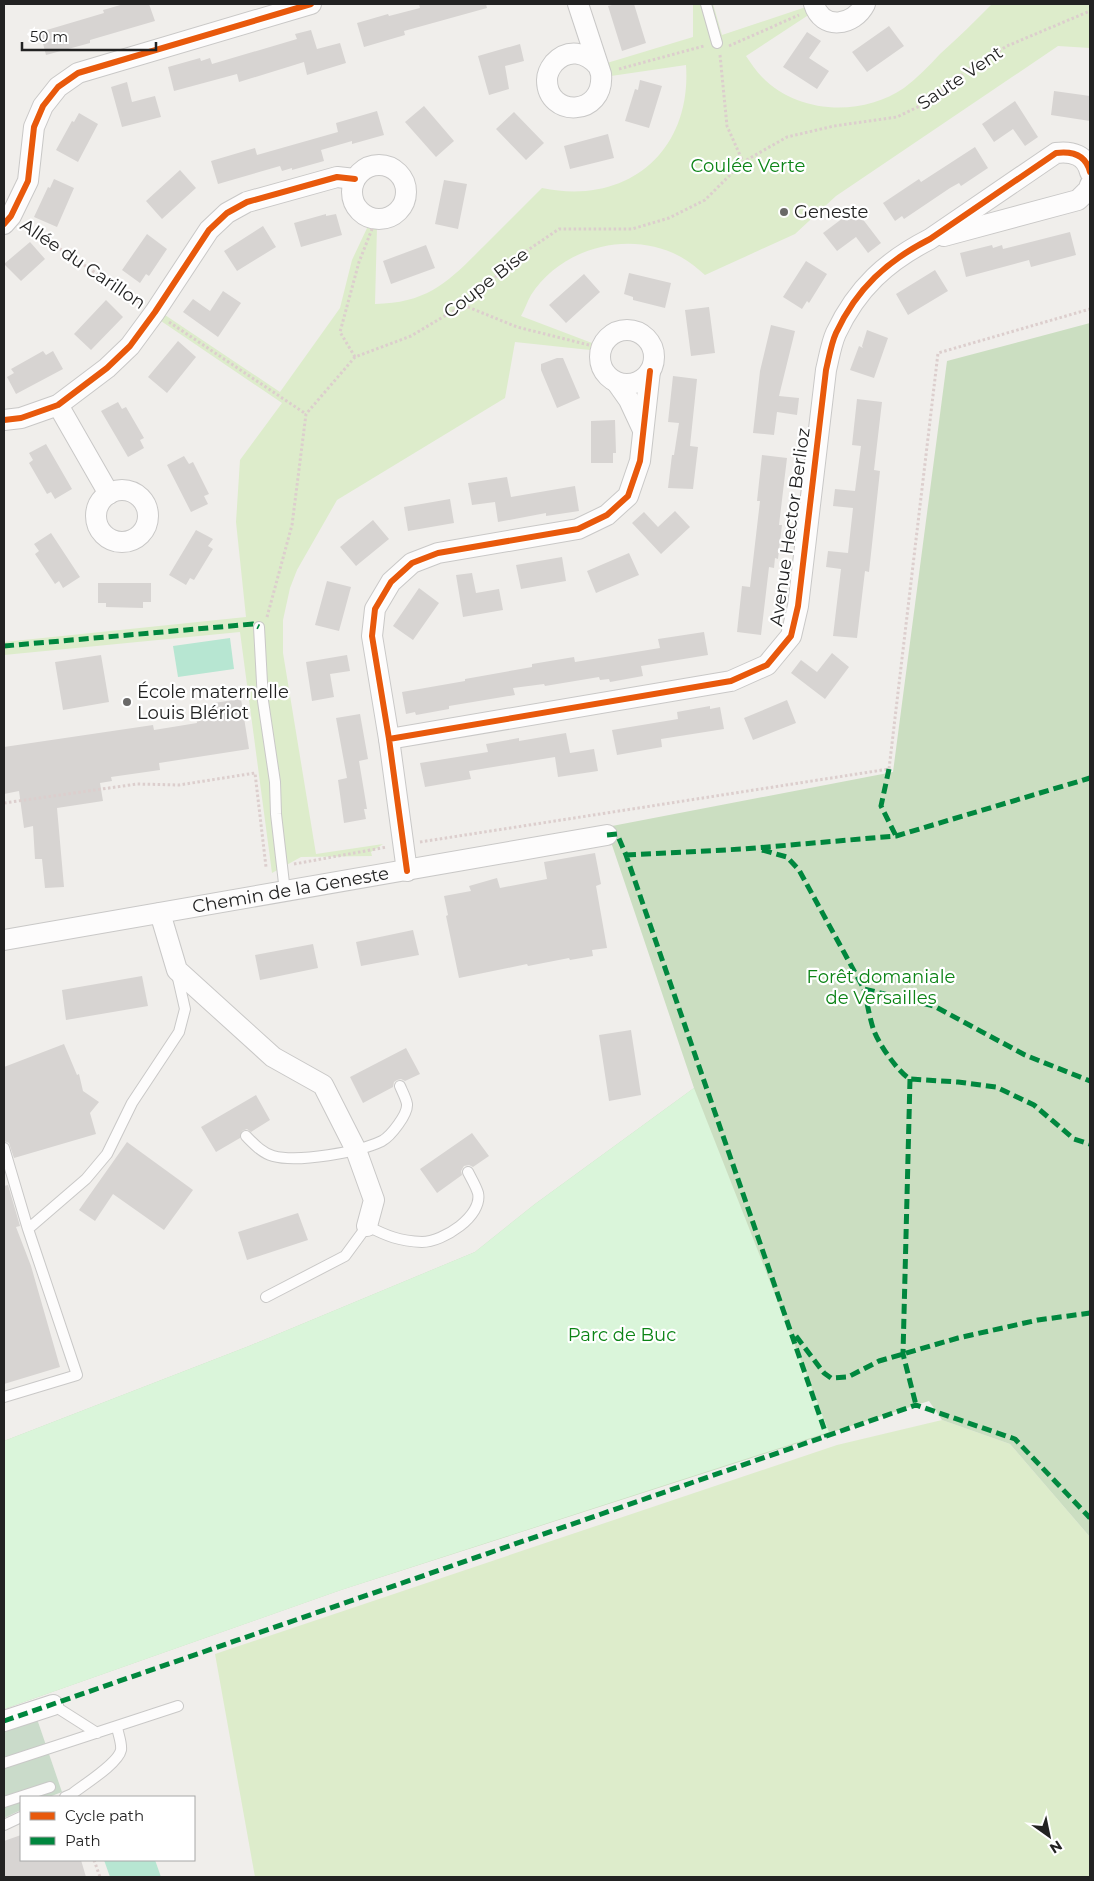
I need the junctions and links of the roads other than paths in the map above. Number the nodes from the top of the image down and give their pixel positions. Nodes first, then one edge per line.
1 (311, 4) edge
2 (578, 4) edge
3 (706, 4) edge
4 (865, 4) edge
5 (814, 6) edge
6 (718, 47) road end
7 (599, 70) road end
8 (1090, 172) edge
9 (355, 178) junction
10 (1090, 184) edge
11 (7, 220) edge
12 (930, 239) junction
13 (650, 371) junction
14 (617, 383) junction
15 (58, 405) junction
16 (4, 420) edge
17 (643, 430) junction
18 (109, 494) dead end
19 (259, 627) road end
20 (389, 740) junction
21 (607, 835) dead end
22 (407, 871) junction
23 (278, 893) junction
24 (160, 914) junction
25 (4, 940) edge
26 (177, 970) junction
27 (400, 1086) dead end
28 (246, 1136) dead end
29 (4, 1148) edge
30 (356, 1150) junction
31 (468, 1172) dead end
32 (367, 1226) junction
33 (28, 1229) junction
34 (266, 1297) dead end
35 (4, 1397) edge
36 (53, 1704) joint
37 (178, 1706) dead end
38 (4, 1721) edge
39 (117, 1727) junction
40 (97, 1733) junction
41 (4, 1763) edge
42 (50, 1787) dead end
43 (22, 1796) edge
44 (67, 1796) edge
45 (20, 1797) edge
46 (4, 1802) edge
47 (20, 1817) edge
48 (4, 1825) edge

1 - 11 street
2 - 7 street
3 - 6 lane
4 - 5 street
8 - 12 street, Avenue Hector Berlioz
9 - 9 street
9 - 15 street
10 - 12 street, Avenue Hector Berlioz
12 - 20 street, Avenue Hector Berlioz
13 - 14 street
13 - 14 street
13 - 17 street
14 - 17 street
15 - 16 street
15 - 18 street
17 - 20 street
19 - 23 lane
20 - 22 street
21 - 22 street, Chemin de la Geneste
22 - 23 street, Chemin de la Geneste
23 - 24 street, Chemin de la Geneste
24 - 25 street, Chemin de la Geneste
24 - 26 street
26 - 30 street
26 - 33 lane
27 - 30 lane
28 - 30 lane
29 - 33 lane
30 - 32 street
31 - 32 lane
32 - 34 lane
33 - 35 lane
36 - 38 street
36 - 40 lane
37 - 39 lane
39 - 40 lane
39 - 44 lane
40 - 41 lane
42 - 43 lane
45 - 46 lane
47 - 48 lane

